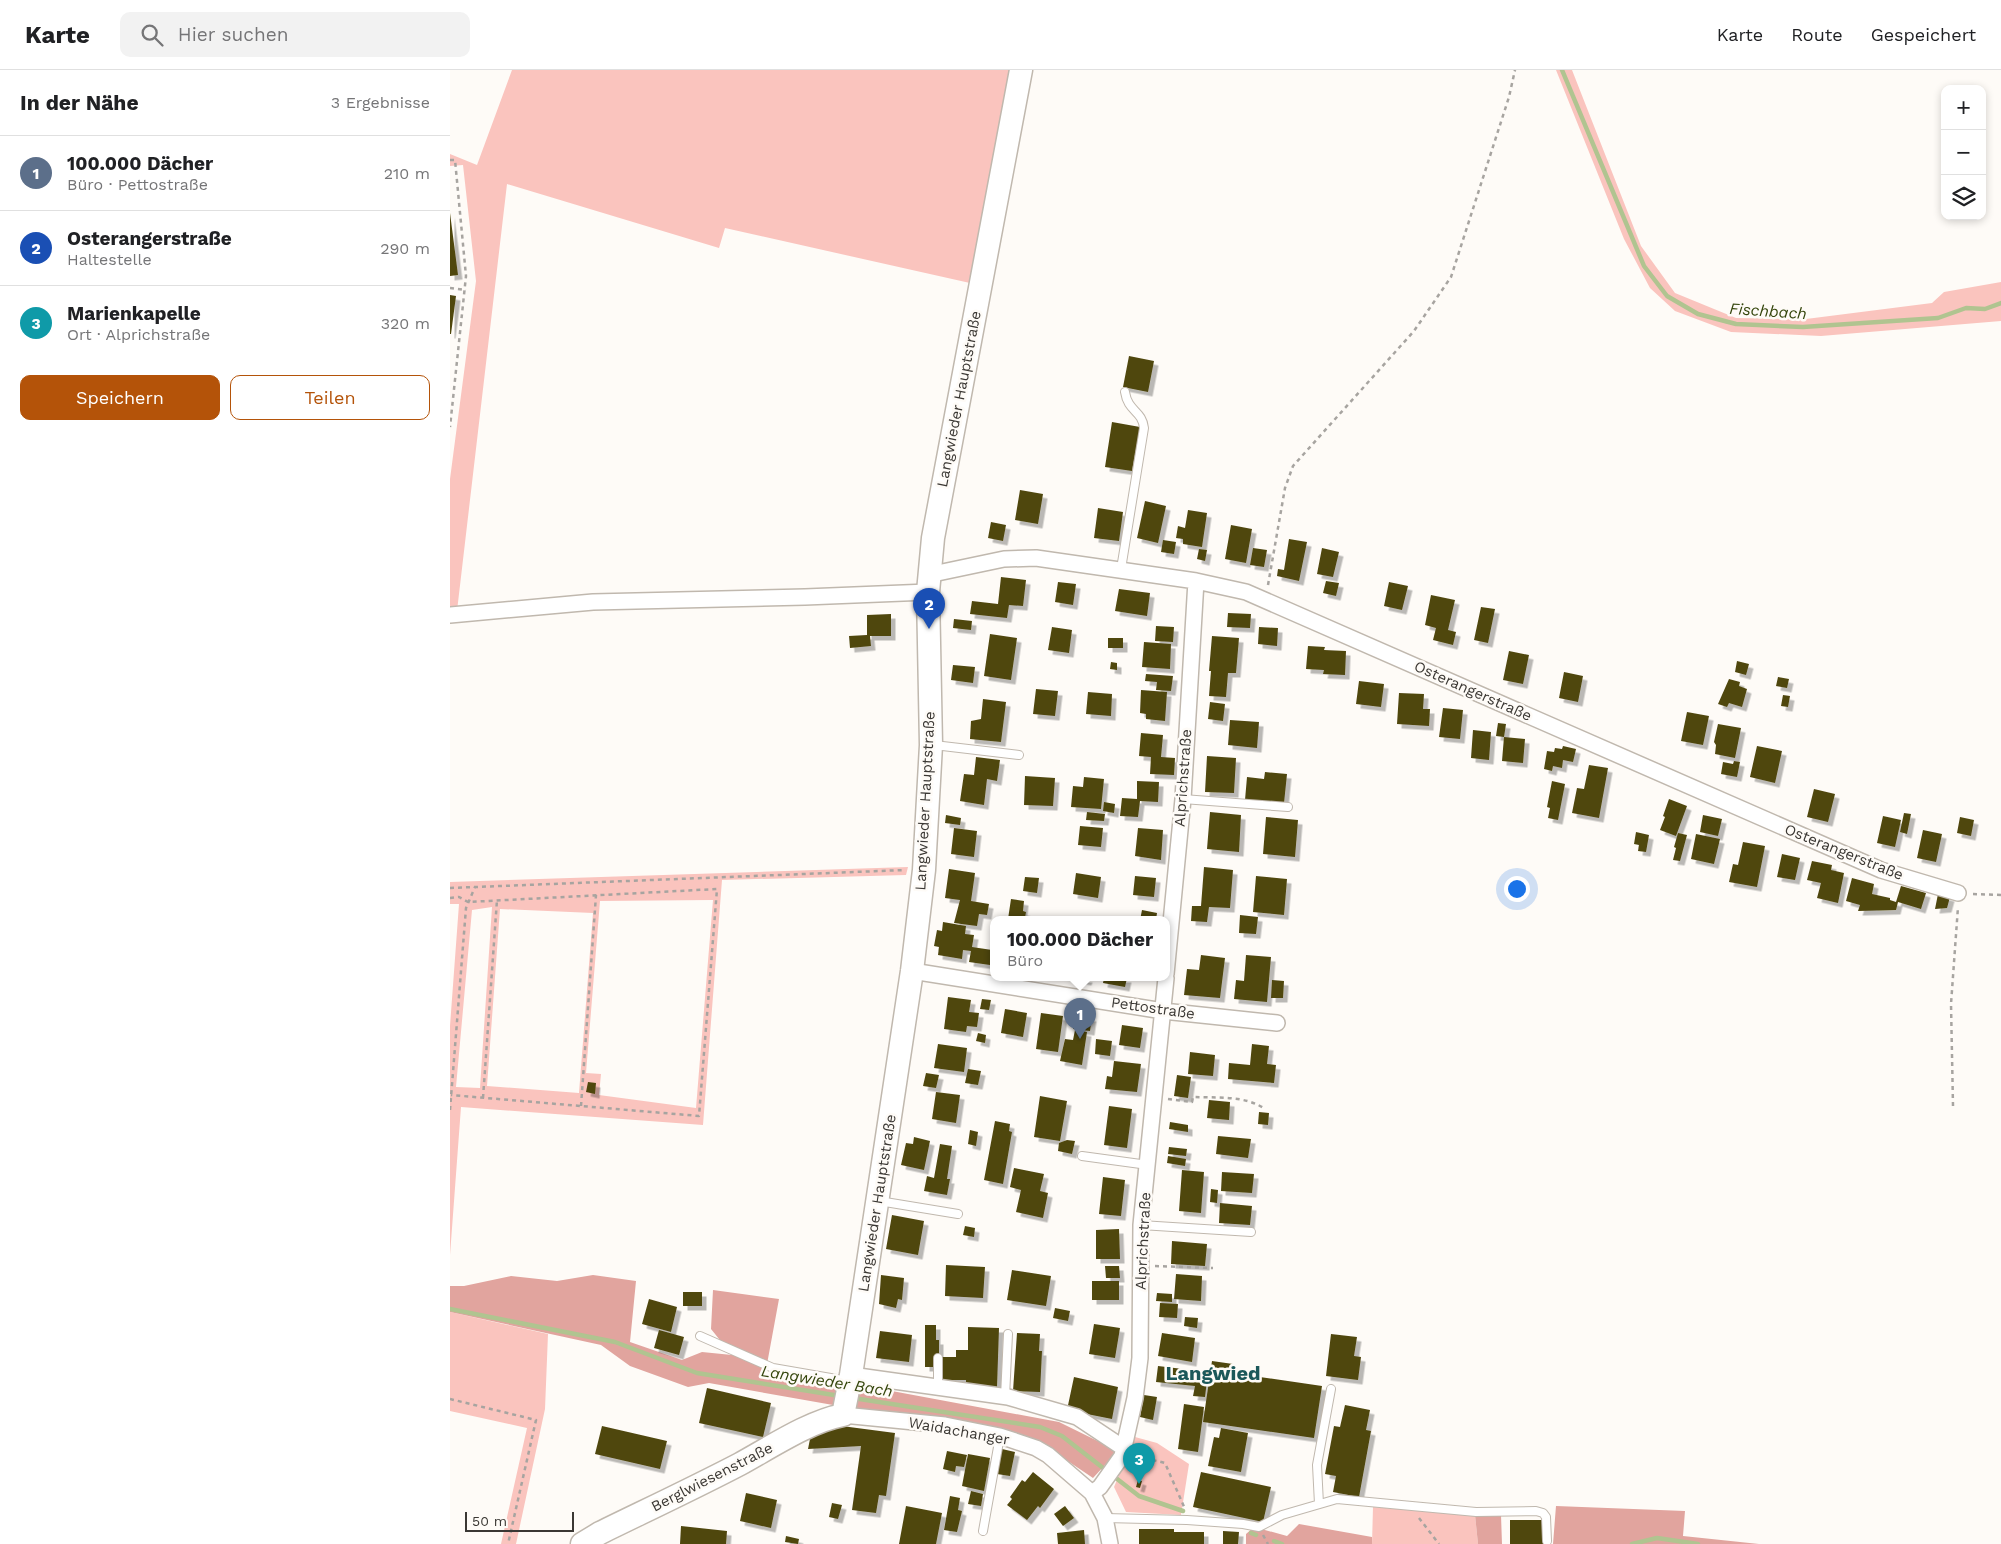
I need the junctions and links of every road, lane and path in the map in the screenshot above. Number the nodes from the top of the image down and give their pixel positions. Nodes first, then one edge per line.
1 (1021, 70) edge
2 (1515, 70) edge
3 (450, 159) edge
4 (450, 288) edge
5 (466, 290) junction
6 (1125, 392) dead end
7 (451, 401) edge
8 (450, 427) edge
9 (1121, 569) junction
10 (1196, 581) junction
11 (928, 583) junction
12 (1262, 598) junction
13 (450, 615) edge
14 (931, 745) junction
15 (1019, 755) dead end
16 (1183, 799) junction
17 (1288, 807) dead end
18 (924, 870) junction
19 (475, 887) junction
20 (450, 888) edge
21 (1958, 893) junction
22 (596, 895) junction
23 (2001, 895) edge
24 (450, 898) edge
25 (497, 900) junction
26 (468, 902) junction
27 (1170, 934) edge
28 (912, 971) junction
29 (1166, 981) edge
30 (1163, 1011) junction
31 (1277, 1023) dead end
32 (451, 1095) junction
33 (484, 1098) junction
34 (1154, 1098) junction
35 (582, 1106) junction
36 (1953, 1106) dead end
37 (1265, 1108) dead end
38 (450, 1110) edge
39 (1082, 1156) dead end
40 (1148, 1165) junction
41 (877, 1201) junction
42 (958, 1214) dead end
43 (1141, 1225) junction
44 (1251, 1232) dead end
45 (1141, 1266) junction
46 (1213, 1268) dead end
47 (1008, 1334) dead end
48 (700, 1336) dead end
49 (938, 1358) dead end
50 (851, 1379) junction
51 (938, 1386) junction
52 (1331, 1389) dead end
53 (1005, 1397) junction
54 (450, 1399) edge
55 (844, 1411) junction
56 (1000, 1436) junction
57 (1125, 1449) junction
58 (1096, 1490) junction
59 (1319, 1504) junction
60 (1414, 1511) dead end
61 (1105, 1518) junction
62 (1187, 1520) junction
63 (983, 1531) dead end
64 (1547, 1541) dead end
65 (508, 1544) edge
66 (582, 1544) edge
67 (1110, 1544) edge
68 (1439, 1544) edge

1 - 11 street, Langwieder Hauptstraße
2 - 12 path
3 - 5 path
4 - 5 path
5 - 7 path
6 - 9 lane
7 - 8 path
9 - 10 street, Osterangerstraße
9 - 11 street, Osterangerstraße
10 - 12 street, Osterangerstraße
10 - 16 street, Alprichstraße
11 - 13 street, Osterangerstraße
11 - 14 street, Langwieder Hauptstraße
12 - 21 street, Osterangerstraße
14 - 15 lane
14 - 18 street, Langwieder Hauptstraße
16 - 17 lane
16 - 27 street, Alprichstraße
18 - 19 path
18 - 28 street, Langwieder Hauptstraße
19 - 20 path
19 - 26 path
21 - 23 path
21 - 36 path
22 - 25 path
22 - 35 path
22 - 35 path
24 - 26 path
25 - 26 path
25 - 33 path
26 - 32 path
28 - 30 street, Pettostraße
28 - 41 street, Langwieder Hauptstraße
29 - 30 street, Alprichstraße
30 - 31 street, Pettostraße
30 - 34 street, Alprichstraße
32 - 33 path
32 - 38 path
33 - 35 path
34 - 37 path
34 - 40 street, Alprichstraße
39 - 40 lane
40 - 43 street, Alprichstraße
41 - 42 lane
41 - 50 street, Langwieder Hauptstraße
43 - 44 lane
43 - 45 street, Alprichstraße
45 - 46 path
45 - 57 street, Alprichstraße
47 - 53 lane
48 - 50 lane
49 - 51 lane
50 - 51 street
50 - 55 street, Langwieder Hauptstraße
51 - 53 street
52 - 59 lane
53 - 57 street
54 - 65 path
55 - 56 street, Waidachanger
55 - 66 street, Berglwiesenstraße
56 - 58 street, Waidachanger
56 - 63 lane
57 - 58 street, Alprichstraße
57 - 62 path
58 - 61 street, Waidachanger
59 - 62 lane
59 - 64 lane
60 - 68 path
61 - 62 lane
61 - 67 street, Waidachanger

